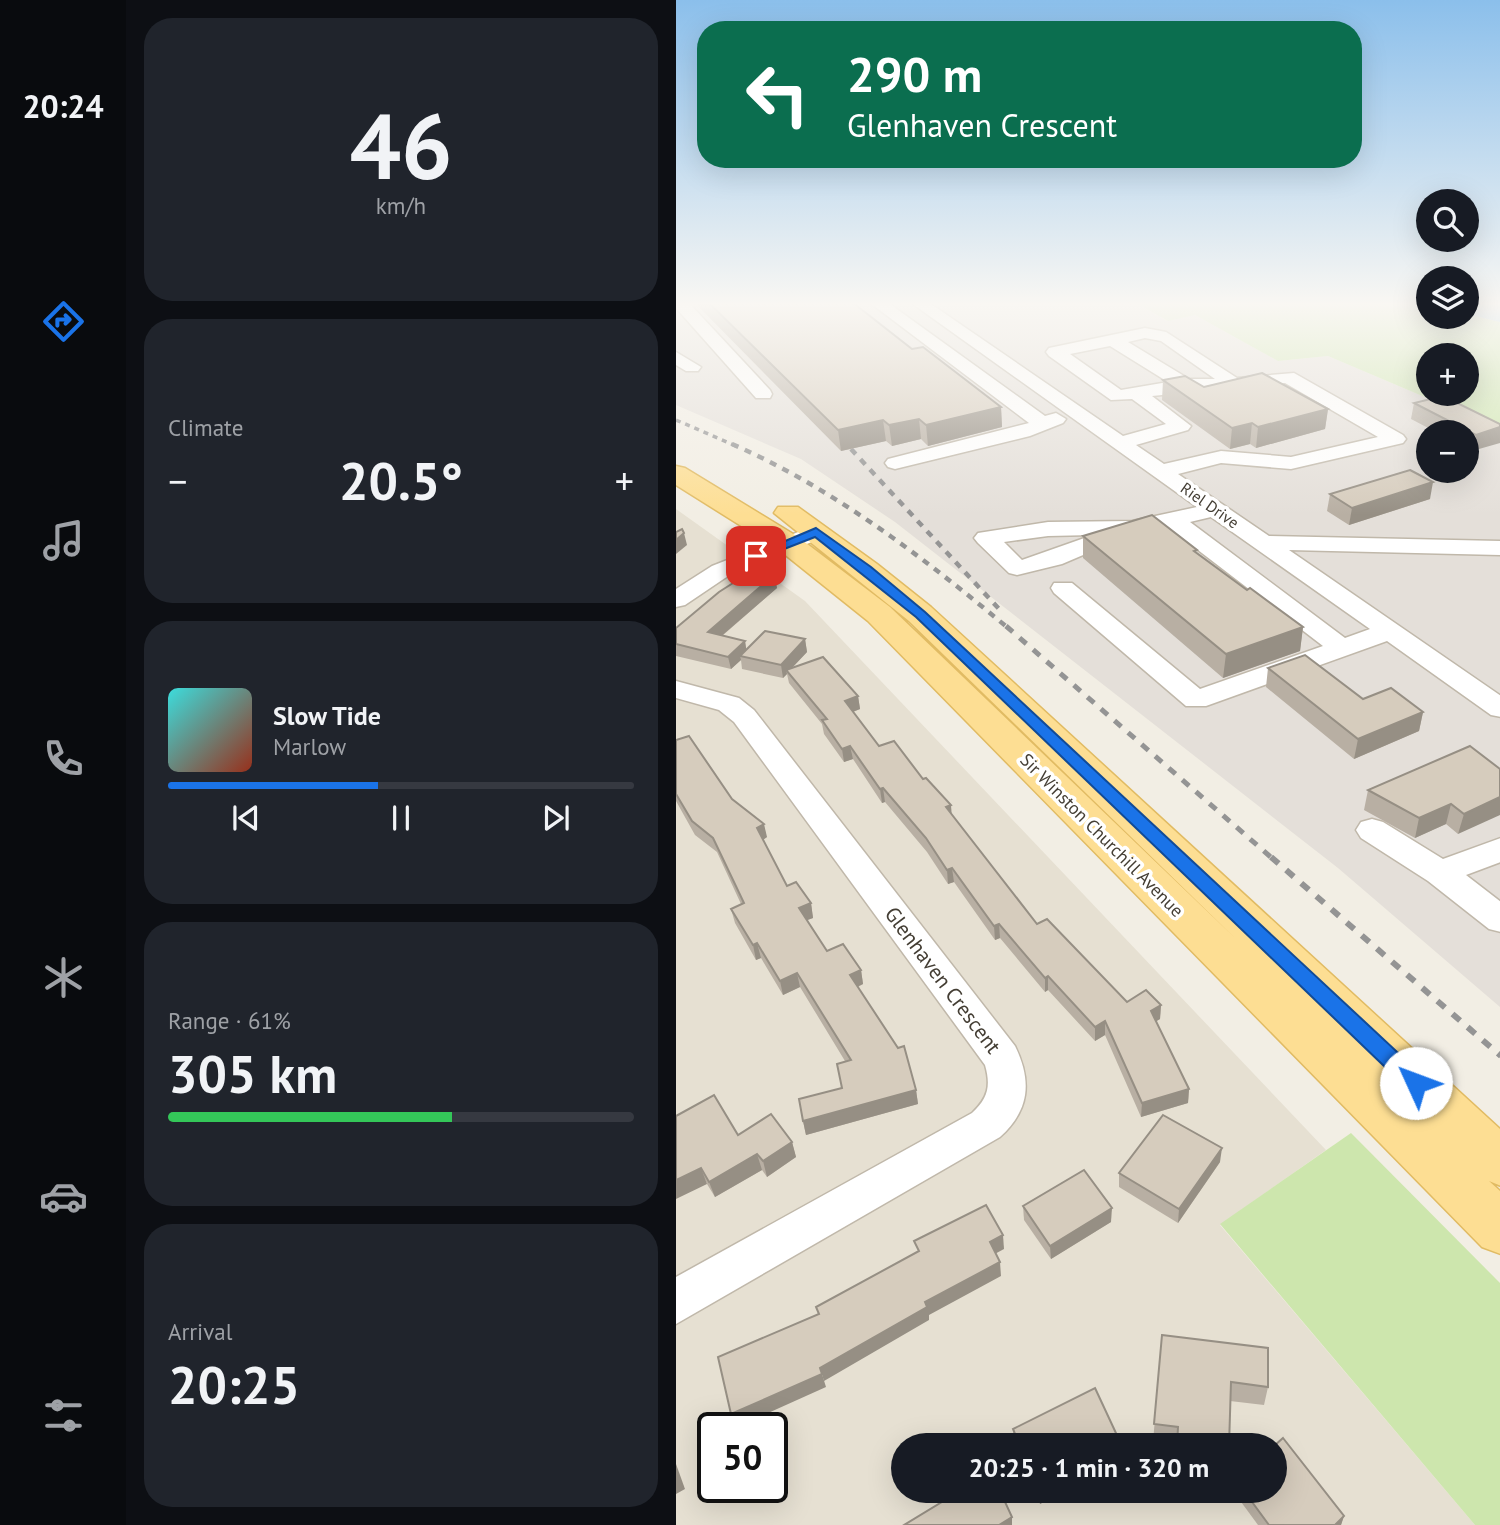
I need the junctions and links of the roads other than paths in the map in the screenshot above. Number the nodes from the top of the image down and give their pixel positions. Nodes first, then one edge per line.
1 (744, 373) edge
2 (975, 373) edge
3 (1024, 373) edge
4 (1090, 373) edge
5 (1166, 373) edge
6 (1218, 373) edge
7 (1234, 384) junction
8 (1185, 385) junction
9 (764, 394) dead end
10 (1127, 395) junction
11 (1075, 410) junction
12 (1042, 423) junction
13 (1122, 442) junction
14 (676, 451) edge
15 (895, 463) dead end
16 (1162, 471) junction
17 (676, 474) edge
18 (1217, 509) junction
19 (1172, 519) junction
20 (1132, 528) junction
21 (802, 537) junction
22 (1265, 543) junction
23 (1500, 548) edge
24 (1063, 588) dead end
25 (676, 600) edge
26 (1390, 631) junction
27 (1342, 648) junction
28 (676, 688) edge
29 (1500, 709) edge
30 (1372, 830) dead end
31 (1500, 849) edge
32 (1440, 873) junction
33 (1500, 920) edge
34 (1500, 1163) edge
35 (1500, 1229) edge
36 (676, 1302) edge

1 - 9 street
2 - 12 street
3 - 11 street, Riel Drive
4 - 10 street
5 - 8 street
6 - 7 street
7 - 8 street
7 - 16 street
8 - 10 street
10 - 11 street
10 - 13 street
11 - 12 street
11 - 13 street, Riel Drive
12 - 15 street
13 - 16 street, Riel Drive
14 - 21 main road, Sir Winston Churchill Avenue
16 - 18 street, Riel Drive
17 - 21 main road, Sir Winston Churchill Avenue
18 - 19 street
18 - 22 street, Riel Drive
19 - 20 street
19 - 27 street
20 - 20 street
21 - 25 street
21 - 34 main road, Sir Winston Churchill Avenue
21 - 35 main road, Sir Winston Churchill Avenue
22 - 23 street
22 - 26 street, Riel Drive
24 - 27 street
26 - 27 street
26 - 29 street, Riel Drive
28 - 36 street, Glenhaven Crescent
30 - 32 street
31 - 32 street
32 - 33 street

